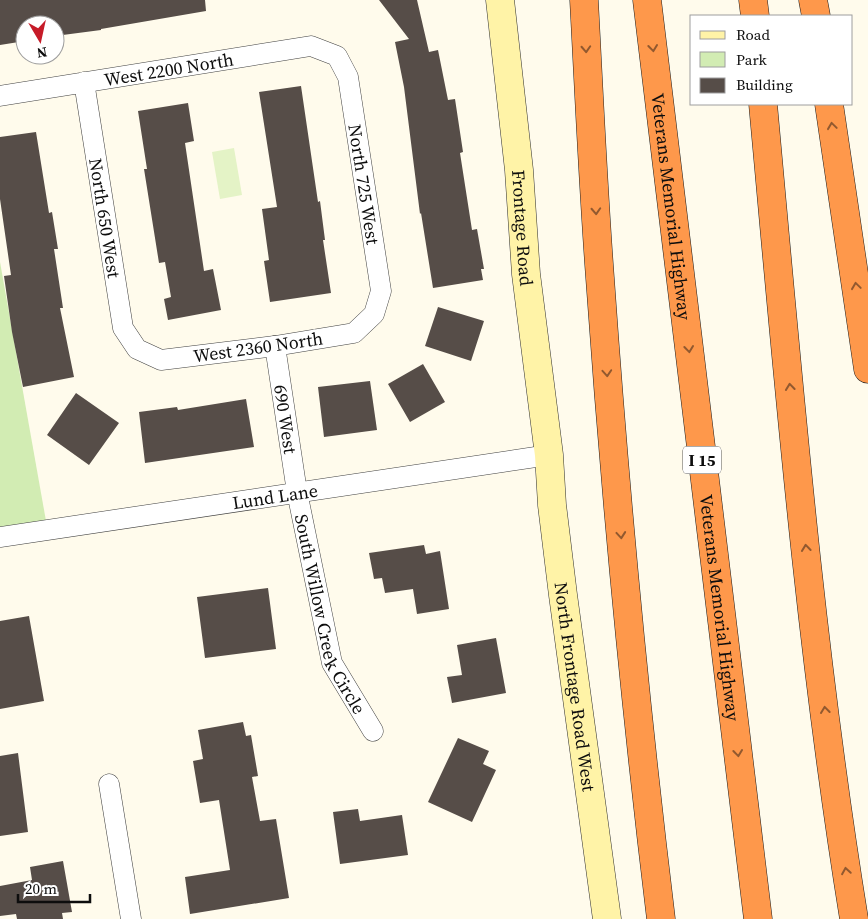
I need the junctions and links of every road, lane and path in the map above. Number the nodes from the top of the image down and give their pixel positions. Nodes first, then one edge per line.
1 (500, 0) edge
2 (584, 0) edge
3 (647, 0) edge
4 (753, 0) edge
5 (813, 0) edge
6 (755, 15) edge
7 (816, 15) edge
8 (337, 56) joint
9 (84, 82) junction
10 (0, 96) edge
11 (763, 105) edge
12 (828, 105) edge
13 (374, 314) joint
14 (275, 346) junction
15 (137, 349) joint
16 (868, 369) edge
17 (549, 455) junction
18 (297, 492) junction
19 (0, 537) edge
20 (373, 731) dead end
21 (109, 784) dead end
22 (131, 919) edge
23 (607, 919) edge
24 (661, 919) edge
25 (758, 919) edge
26 (854, 919) edge

1 - 17 street, Frontage Road
2 -> 24 highway
3 -> 25 highway, Veterans Memorial Highway / I 15
4 - 6 highway
5 - 7 highway
8 - 9 street, West 2200 North
8 - 13 street, North 725 West
9 - 10 street, West 2200 North
9 - 15 street, North 650 West
26 -> 11 highway
16 -> 12 highway
13 - 14 street, West 2360 North
14 - 15 street, West 2360 North
14 - 18 street, 690 West
17 - 18 street, Lund Lane
17 - 23 street, North Frontage Road West
18 - 19 street, Lund Lane
18 - 20 street, South Willow Creek Circle
21 - 22 street

